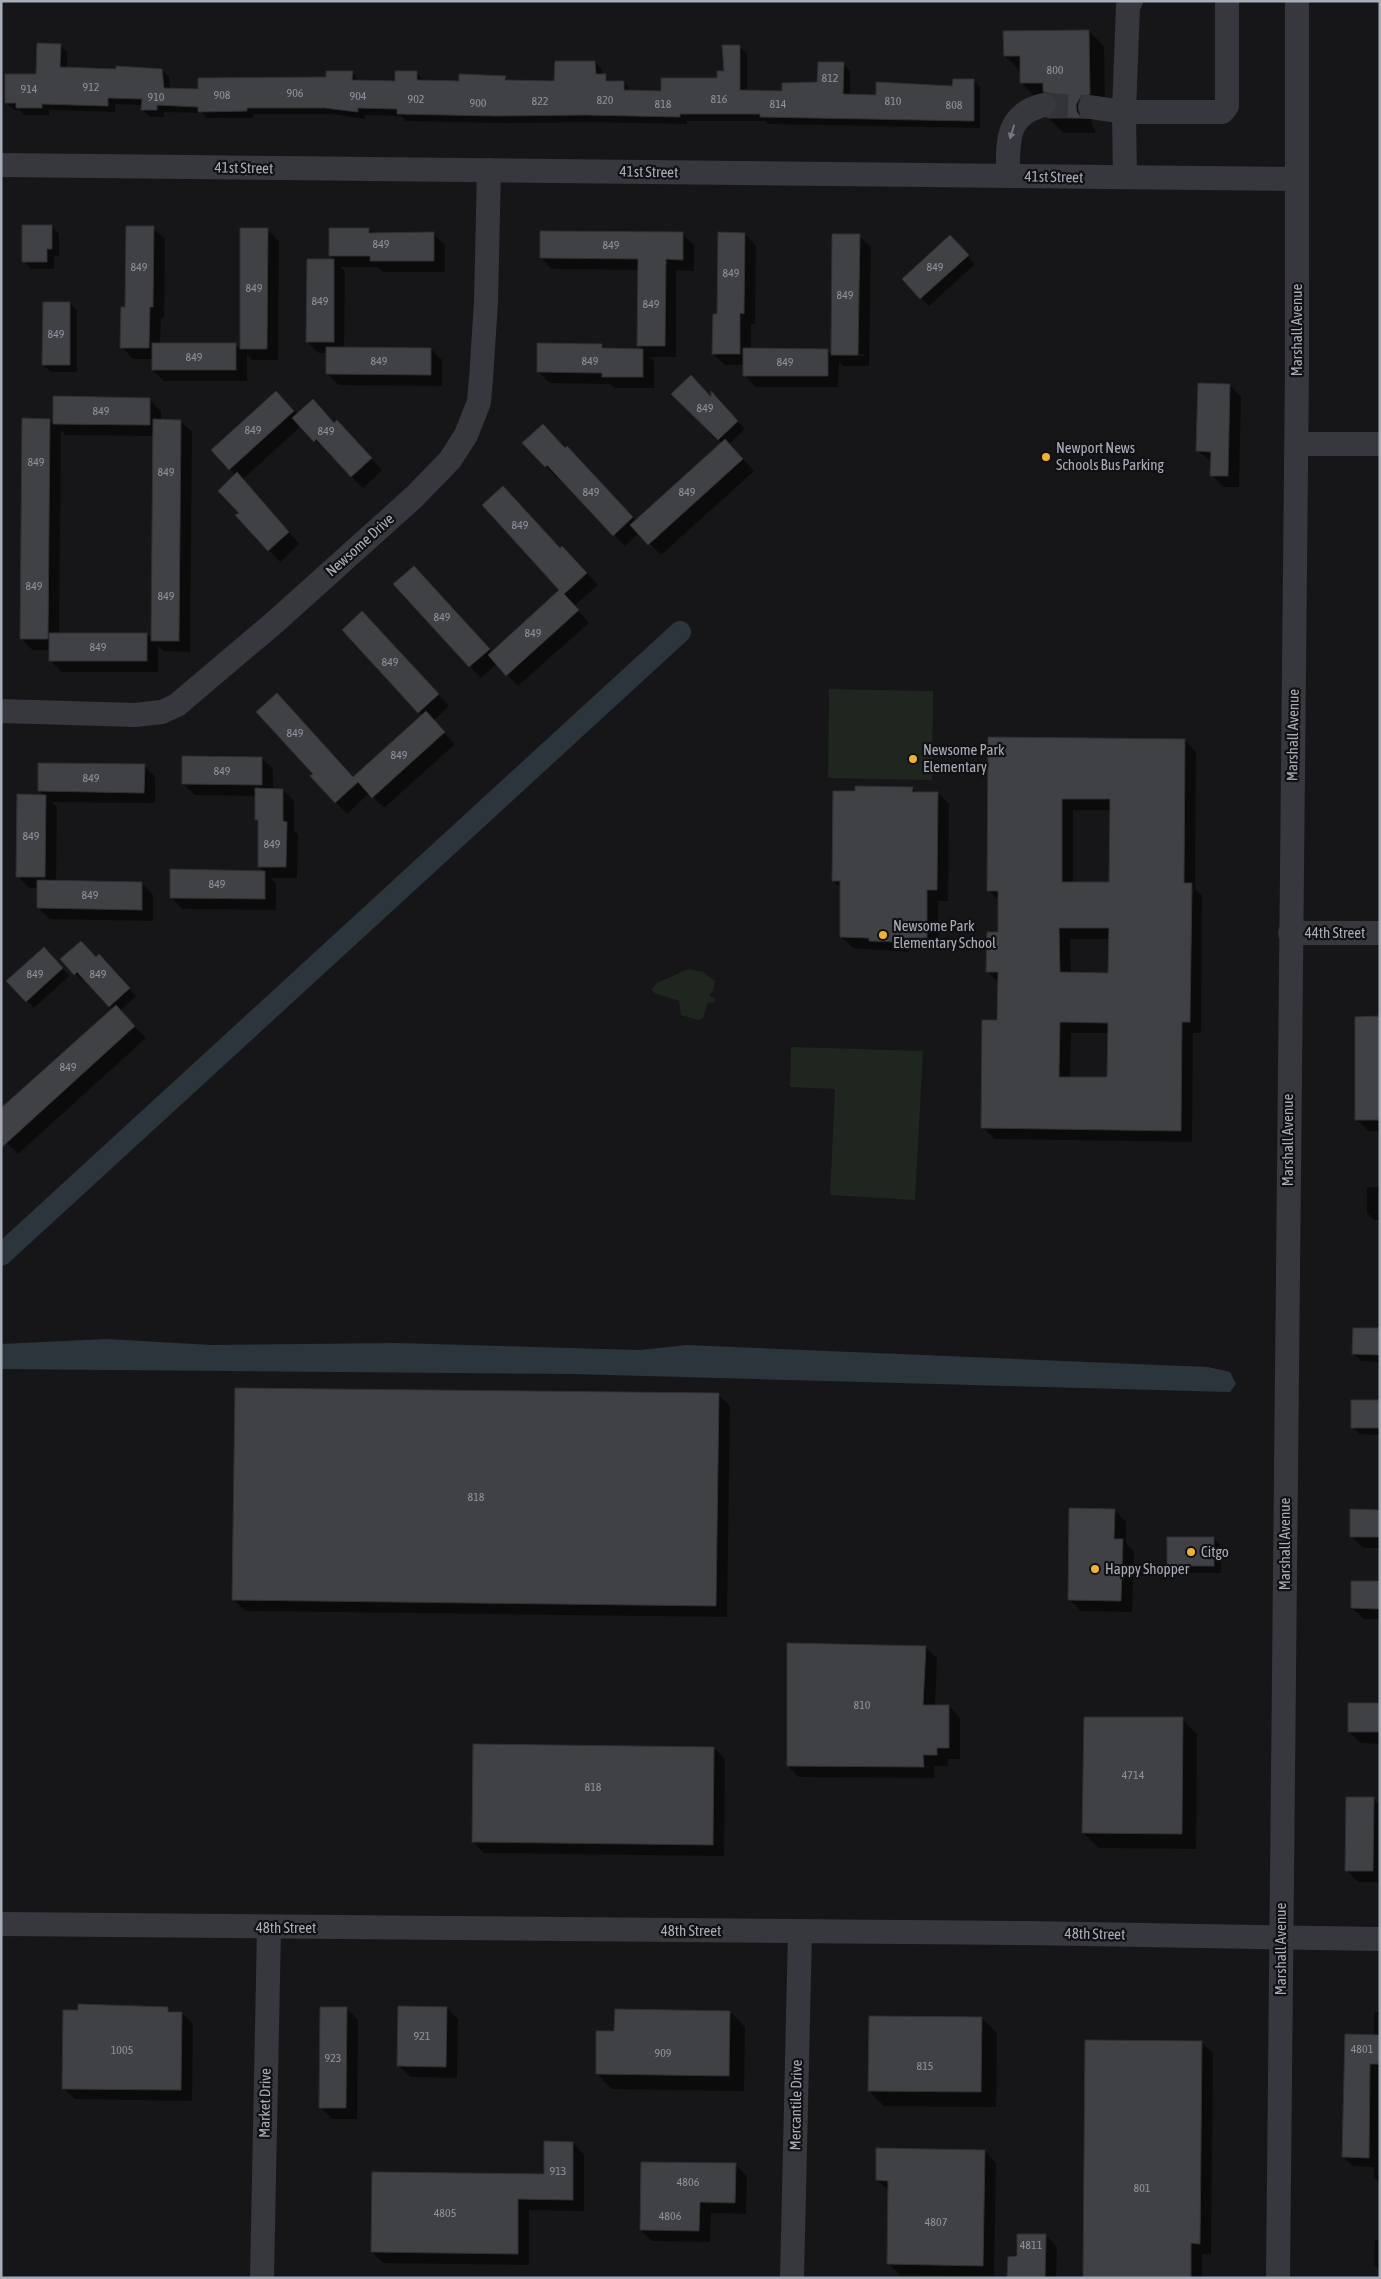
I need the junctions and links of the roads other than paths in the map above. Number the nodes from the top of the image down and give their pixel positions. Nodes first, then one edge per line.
1 (1131, 1) edge
2 (1227, 1) edge
3 (1297, 1) edge
4 (1044, 105) tunnel mouth
5 (1090, 107) tunnel mouth
6 (1124, 112) junction
7 (1, 165) edge
8 (490, 170) junction
9 (1008, 176) junction
10 (1125, 178) junction
11 (1297, 179) junction
12 (1296, 444) junction
13 (1377, 444) dead end
14 (1, 711) edge
15 (1290, 933) junction
16 (1380, 933) edge
17 (1, 1924) edge
18 (269, 1928) junction
19 (800, 1932) junction
20 (1280, 1937) junction
21 (1380, 1939) edge
22 (262, 2278) edge
23 (792, 2278) edge
24 (1278, 2278) edge

1 - 6 street
2 - 6 street
3 - 11 street, Marshall Avenue
4 -> 9 street
5 - 6 street
6 - 10 street
7 - 8 street, 41st Street
8 - 9 street, 41st Street
8 - 14 street, Newsome Drive
9 - 10 street, 41st Street
10 - 11 street, 41st Street
11 - 12 street, Marshall Avenue
12 - 13 street
12 - 15 street, Marshall Avenue
15 - 16 street, 44th Street
15 - 20 street, Marshall Avenue
17 - 18 street, 48th Street
18 - 19 street, 48th Street
18 - 22 street, Market Drive
19 - 20 street, 48th Street
19 - 23 street, Mercantile Drive
20 - 21 street, 48th Street
20 - 24 street, Marshall Avenue

